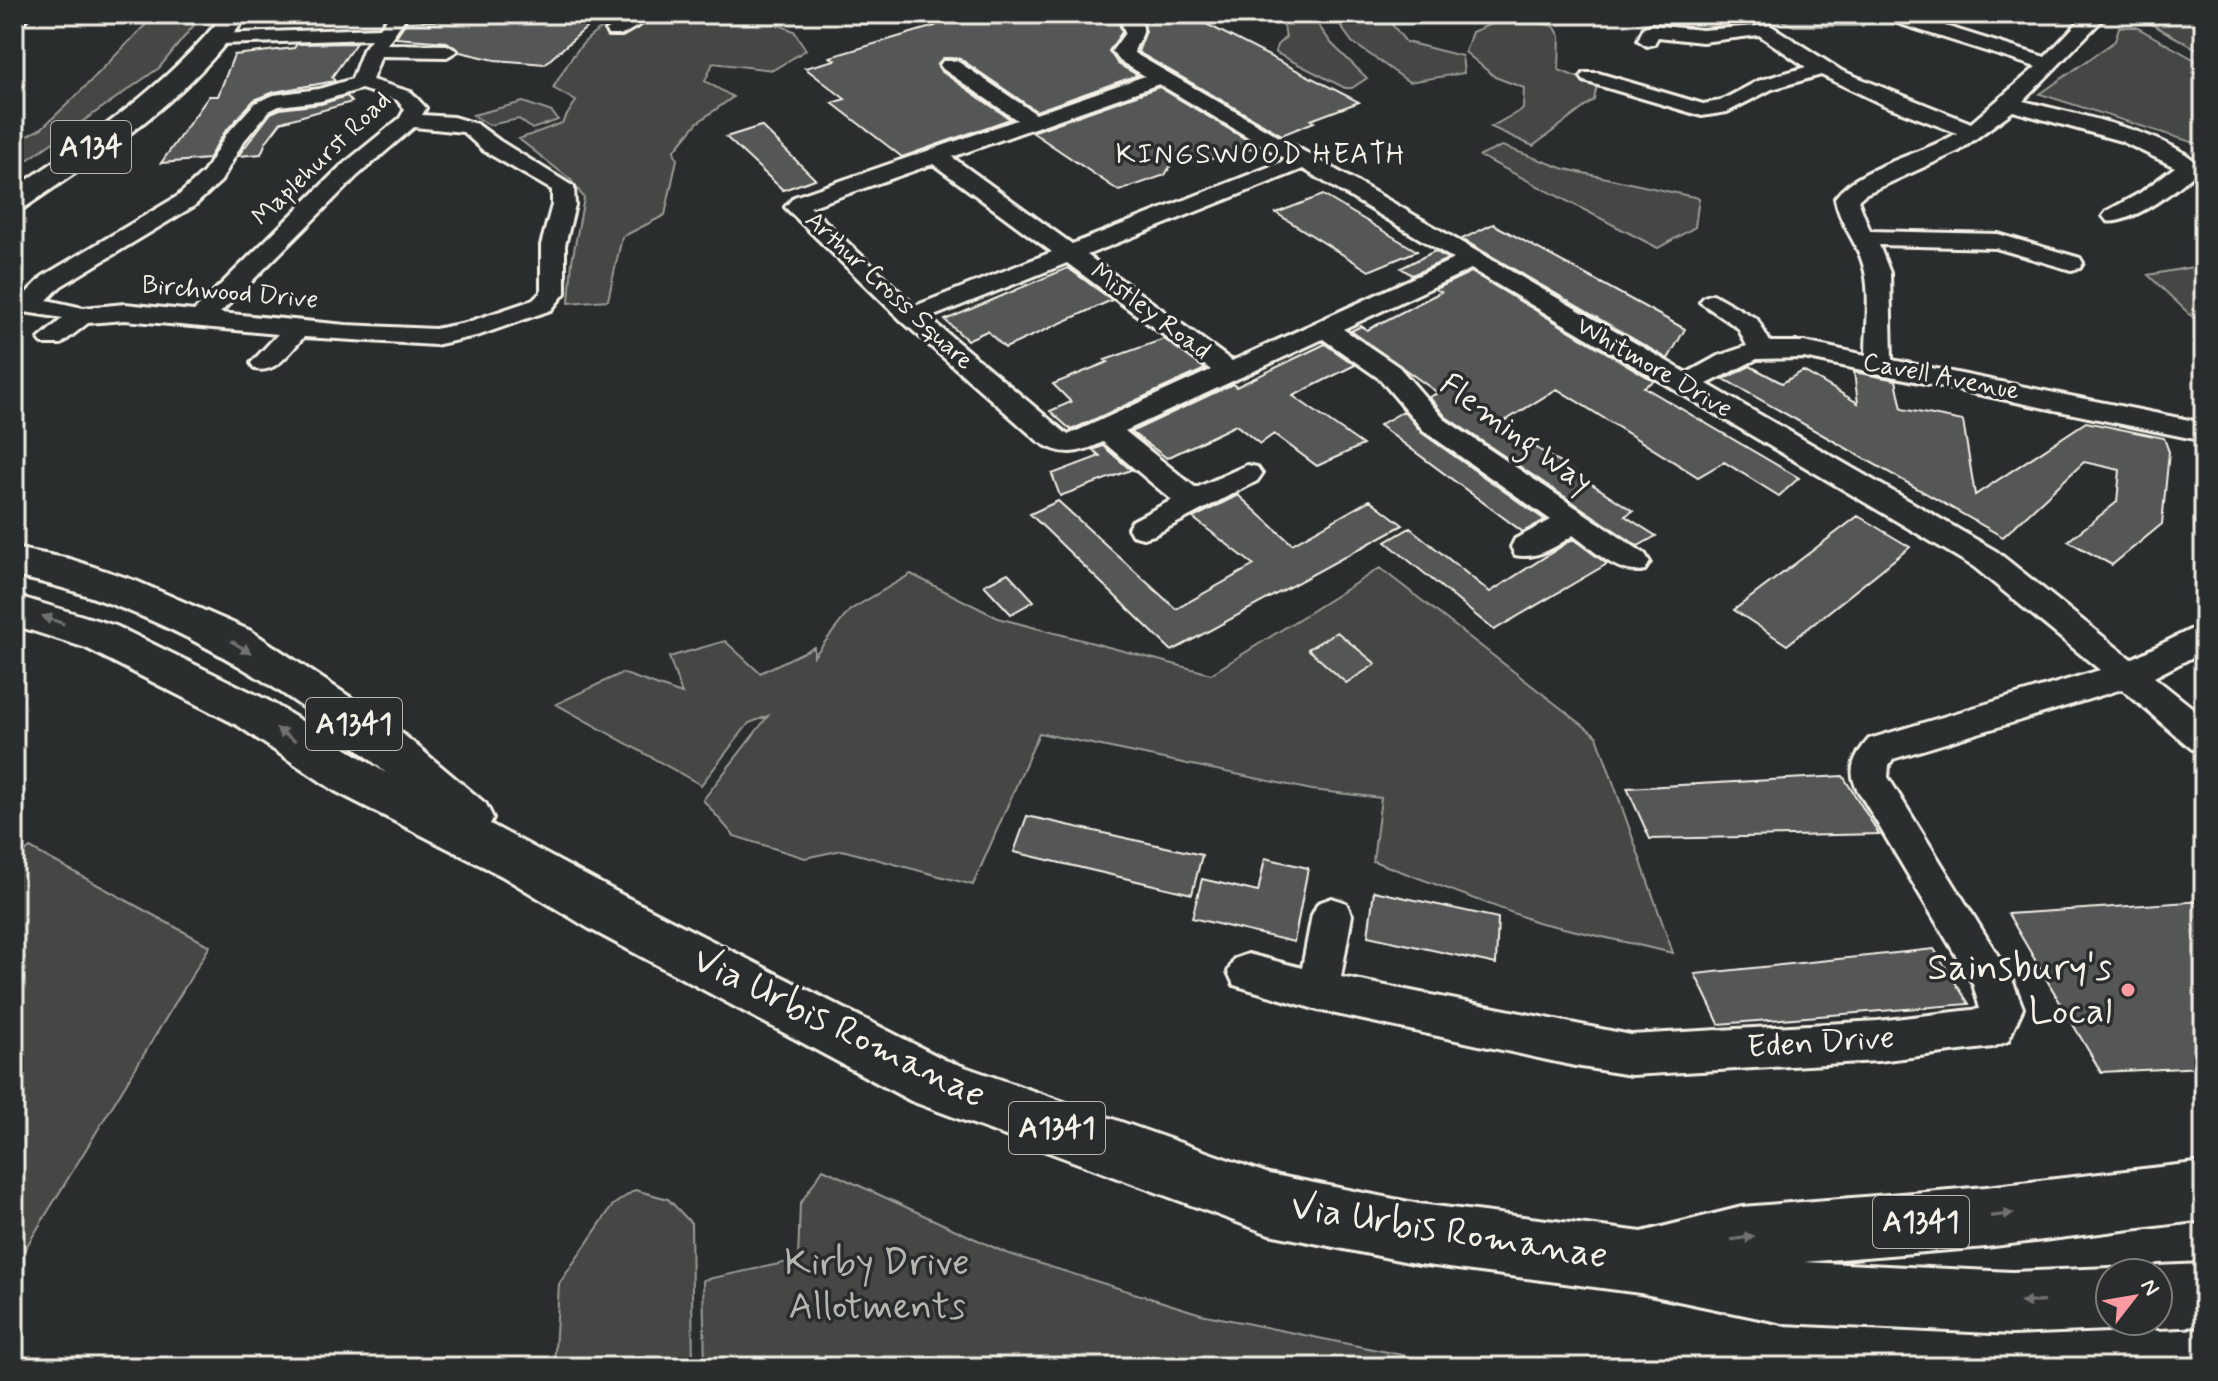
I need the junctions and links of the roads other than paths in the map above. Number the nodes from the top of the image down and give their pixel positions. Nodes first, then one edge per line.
1 (21, 14) edge
2 (236, 14) edge
3 (399, 14) edge
4 (650, 14) edge
5 (1128, 14) edge
6 (1888, 14) edge
7 (2093, 18) dead end
8 (14, 22) edge
9 (1794, 26) dead end
10 (1763, 29) junction
11 (615, 31) dead end
12 (220, 38) junction
13 (1647, 40) dead end
14 (379, 42) junction
15 (447, 51) dead end
16 (950, 65) dead end
17 (2050, 65) junction
18 (1825, 68) junction
19 (1161, 77) junction
20 (1591, 77) dead end
21 (361, 83) junction
22 (2011, 104) junction
23 (1031, 120) junction
24 (409, 121) junction
25 (1972, 131) junction
26 (934, 154) junction
27 (1306, 160) junction
28 (14, 202) edge
29 (2115, 216) dead end
30 (1866, 238) junction
31 (1070, 253) junction
32 (1471, 260) junction
33 (2071, 263) dead end
34 (1713, 302) dead end
35 (81, 316) junction
36 (911, 316) junction
37 (200, 319) junction
38 (299, 327) junction
39 (1324, 328) junction
40 (52, 339) dead end
41 (1761, 349) junction
42 (264, 363) dead end
43 (1879, 364) junction
44 (1229, 371) junction
45 (1685, 386) junction
46 (1106, 430) junction
47 (2204, 432) edge
48 (1247, 474) dead end
49 (1192, 501) junction
50 (1572, 520) junction
51 (1143, 528) dead end
52 (1526, 547) dead end
53 (14, 562) edge
54 (1634, 562) dead end
55 (14, 610) edge
56 (2204, 635) edge
57 (2127, 675) junction
58 (2204, 739) edge
59 (519, 861) junction
60 (1332, 915) dead end
61 (1248, 972) dead end
62 (1318, 991) junction
63 (2204, 1191) edge
64 (1640, 1262) junction
65 (2204, 1295) edge
66 (2174, 1296) edge
67 (2094, 1300) edge

1 - 8 street
2 - 12 main road, A134
3 - 14 street, Maplehurst Road
4 - 11 street
5 - 19 street, Whitmore Drive
6 - 17 street
7 - 17 street
9 - 10 street
10 - 13 street
10 - 18 street
12 - 14 street, Maplehurst Road
12 - 28 main road, A134
14 - 15 street, Maplehurst Road
14 - 21 street, Maplehurst Road
16 - 23 street
17 - 22 street
18 - 20 street
18 - 25 street
19 - 23 street, Arthur Cross Square
19 - 27 street, Whitmore Drive
21 - 24 street, Maplehurst Road
21 - 35 street, Birchwood Drive
22 - 25 street
22 - 29 street
23 - 26 street, Arthur Cross Square
24 - 37 street, Maplehurst Road
24 - 38 street, Birchwood Drive
25 - 30 street
26 - 31 street, Mistley Road
26 - 36 street, Arthur Cross Square
27 - 31 street, Mistley Road
27 - 32 street, Whitmore Drive
30 - 33 street
30 - 43 street
31 - 36 street, Mistley Road
31 - 44 street, Mistley Road
32 - 39 street, Arthur Cross Square
32 - 45 street, Whitmore Drive
34 - 41 street
35 - 37 street, Birchwood Drive
35 - 40 street
36 - 46 street, Arthur Cross Square
37 - 38 street, Birchwood Drive
38 - 42 street
39 - 44 street, Arthur Cross Square
39 - 50 street, Fleming Way
41 - 43 street, Cavell Avenue
41 - 45 street, Cavell Avenue
43 - 47 street, Cavell Avenue
44 - 46 street, Arthur Cross Square
45 - 57 street, Whitmore Drive
46 - 49 street
48 - 49 street
49 - 51 street
50 - 52 street
50 - 54 street, Fleming Way
53 -> 59 main road, Via Urbis Romanae / A1341
59 -> 55 main road, Via Urbis Romanae / A1341
56 - 57 street
57 - 58 street, Whitmore Drive
57 - 62 street, Eden Drive
59 - 64 main road, Via Urbis Romanae / A1341
60 - 62 street
61 - 62 street, Eden Drive
64 -> 63 main road, Via Urbis Romanae / A1341
67 -> 64 main road, Via Urbis Romanae / A1341
65 - 66 main road

